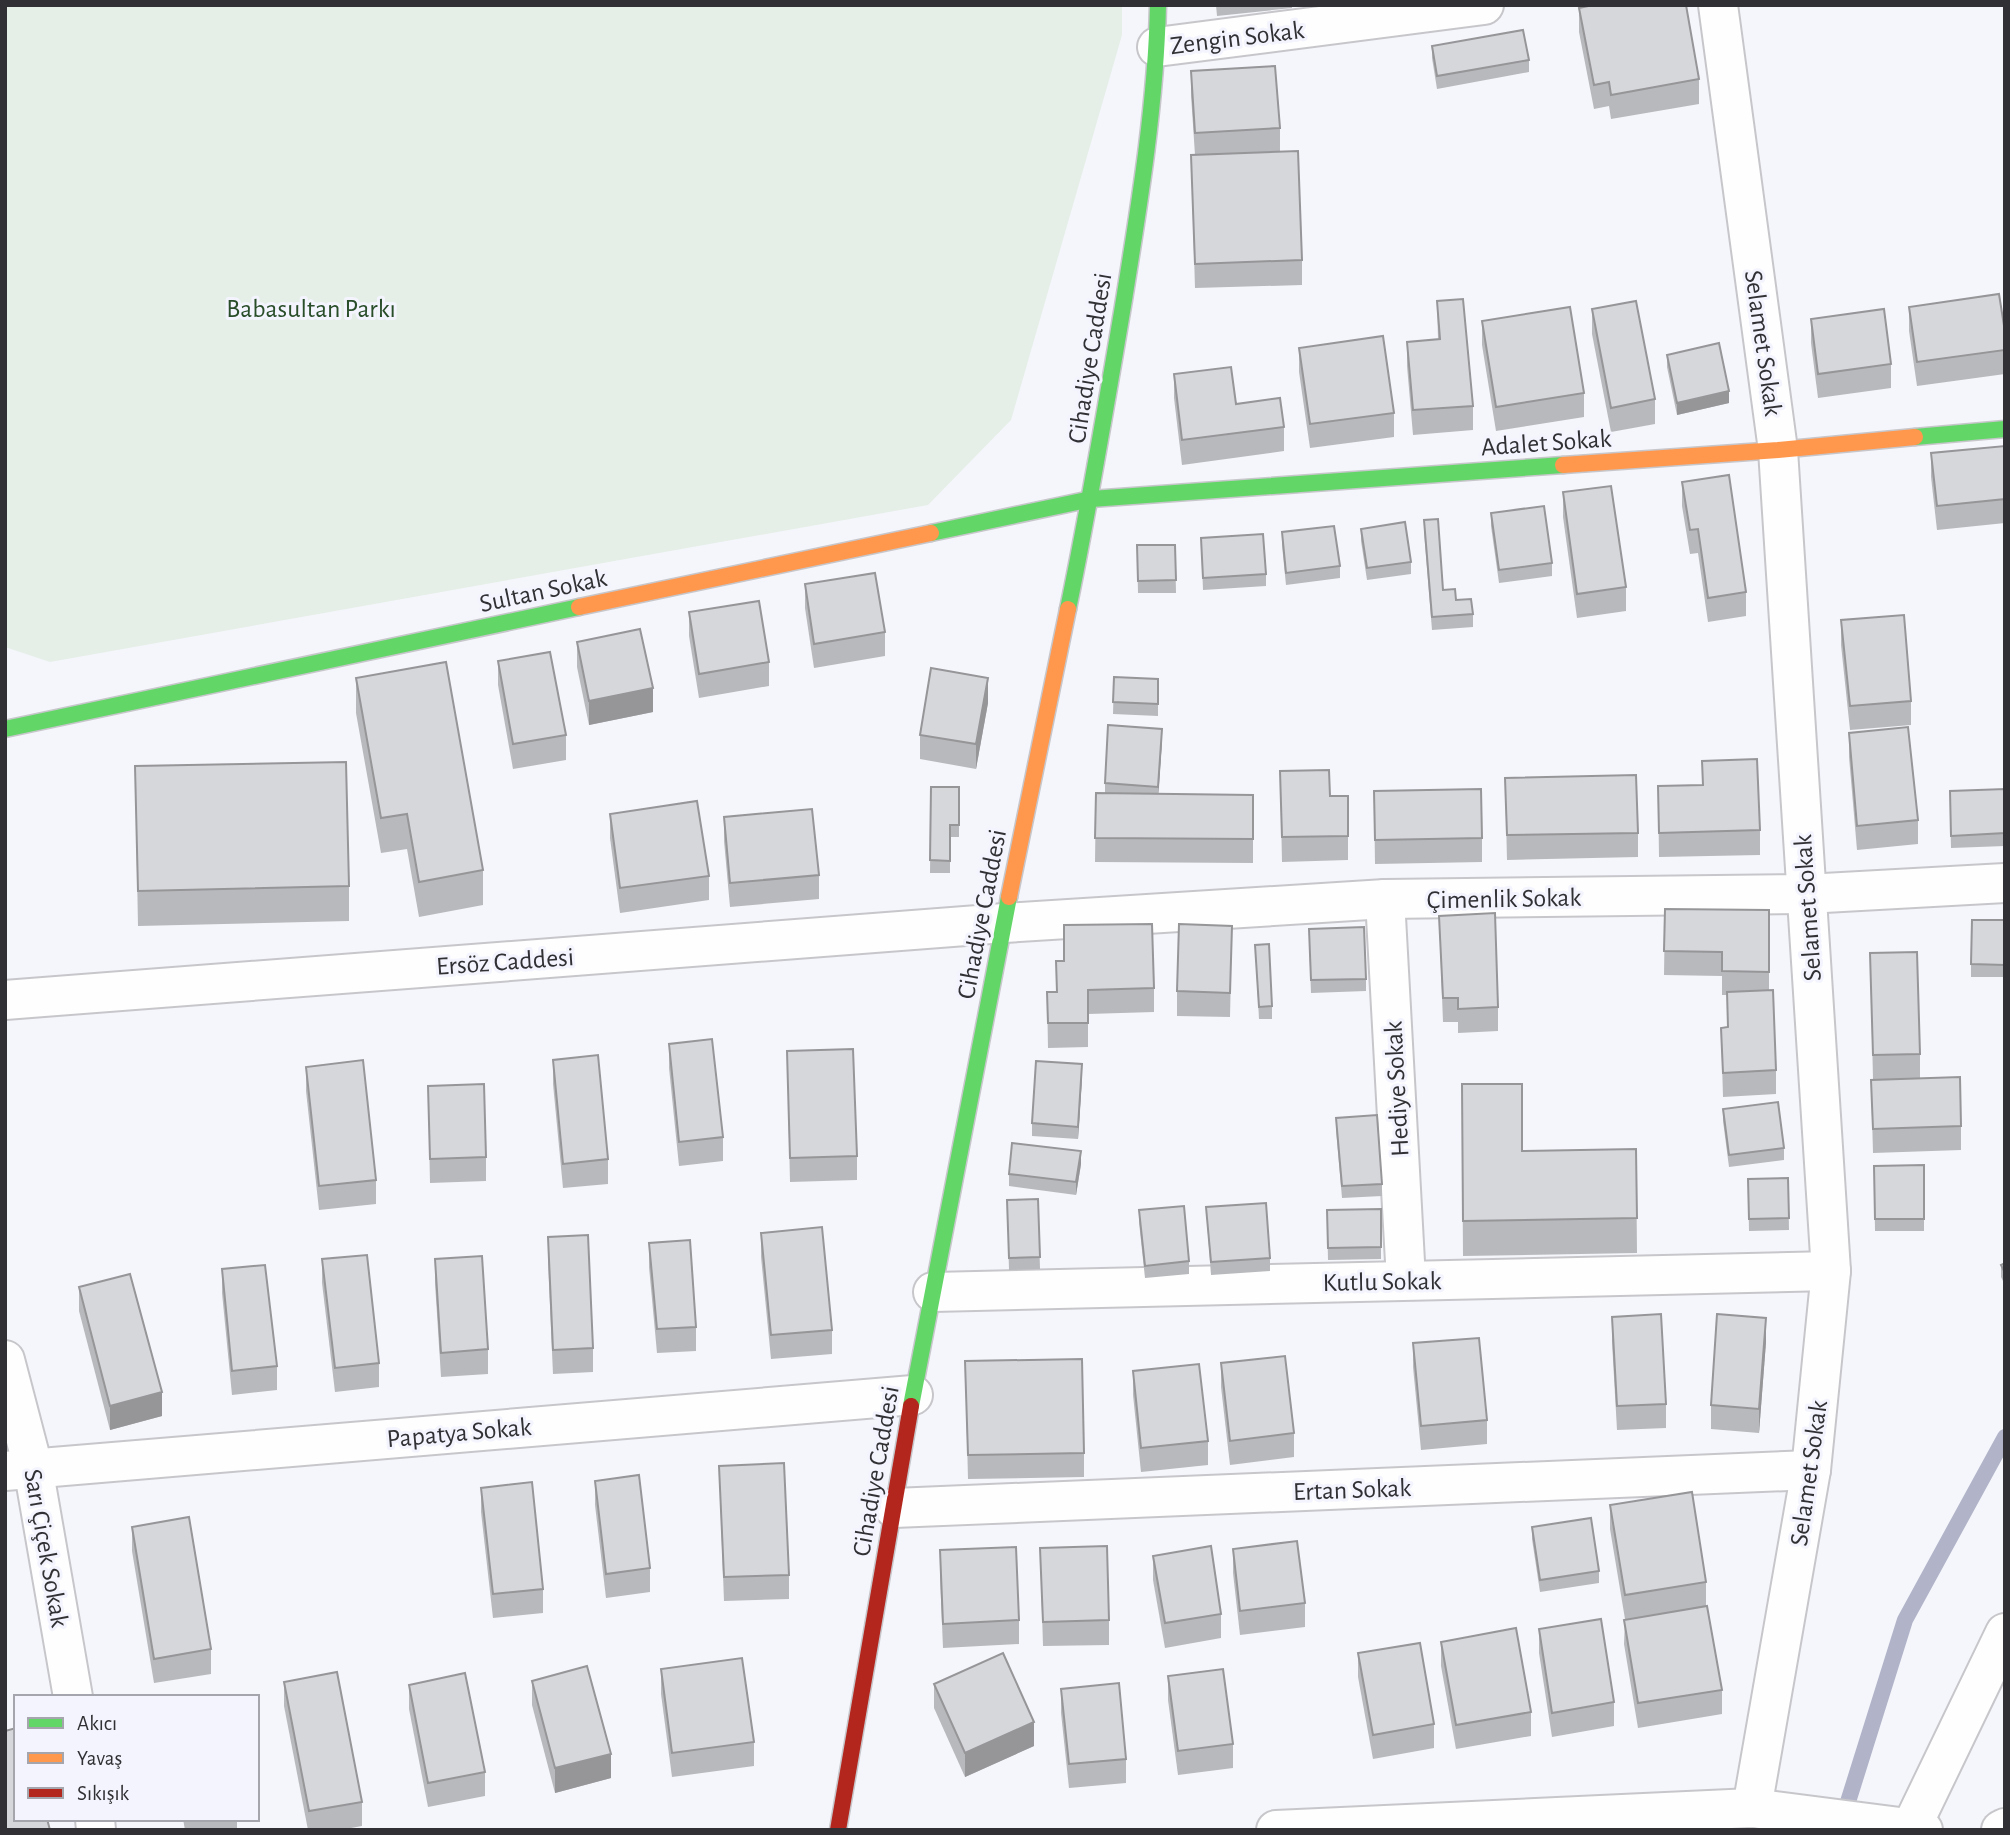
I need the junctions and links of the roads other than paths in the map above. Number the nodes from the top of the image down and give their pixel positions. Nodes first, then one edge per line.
1 (1158, 5) edge
2 (1485, 5) edge
3 (1718, 5) edge
4 (1157, 47) junction
5 (2005, 429) edge
6 (1778, 450) junction
7 (1091, 499) junction
8 (5, 729) edge
9 (2005, 883) edge
10 (1806, 894) junction
11 (1385, 899) junction
12 (1004, 923) junction
13 (5, 1000) edge
14 (1831, 1271) junction
15 (1406, 1280) junction
16 (933, 1292) junction
17 (5, 1360) edge
18 (913, 1395) junction
19 (19, 1469) edge
20 (1811, 1470) junction
21 (894, 1507) junction
22 (2005, 1633) edge
23 (73, 1695) edge
24 (1752, 1808) junction
25 (1914, 1829) edge
26 (838, 1830) edge
27 (1276, 1830) edge

1 - 4 street, Cihadiye Caddesi
2 - 4 street, Zengin Sokak
3 - 6 street, Selamet Sokak
4 - 7 street, Cihadiye Caddesi
5 - 6 street, Adalet Sokak
6 - 7 street, Adalet Sokak
6 - 10 street, Selamet Sokak
7 - 8 street, Sultan Sokak
7 - 12 street, Cihadiye Caddesi
9 - 10 street, Çimenlik Sokak
10 - 11 street, Çimenlik Sokak
10 - 14 street, Selamet Sokak
11 - 12 street, Çimenlik Sokak
11 - 15 street, Hediye Sokak
12 - 13 street, Ersöz Caddesi
12 - 16 street, Cihadiye Caddesi
14 - 15 street, Kutlu Sokak
14 - 20 street, Selamet Sokak
15 - 16 street, Kutlu Sokak
16 - 18 street, Cihadiye Caddesi
17 - 19 street, Sarı Çiçek Sokak
18 - 19 street, Papatya Sokak
18 - 21 street, Cihadiye Caddesi
19 - 23 street, Sarı Çiçek Sokak
20 - 21 street, Ertan Sokak
20 - 24 street, Selamet Sokak
21 - 26 street, Cihadiye Caddesi
22 - 25 street
24 - 25 street
24 - 27 street

